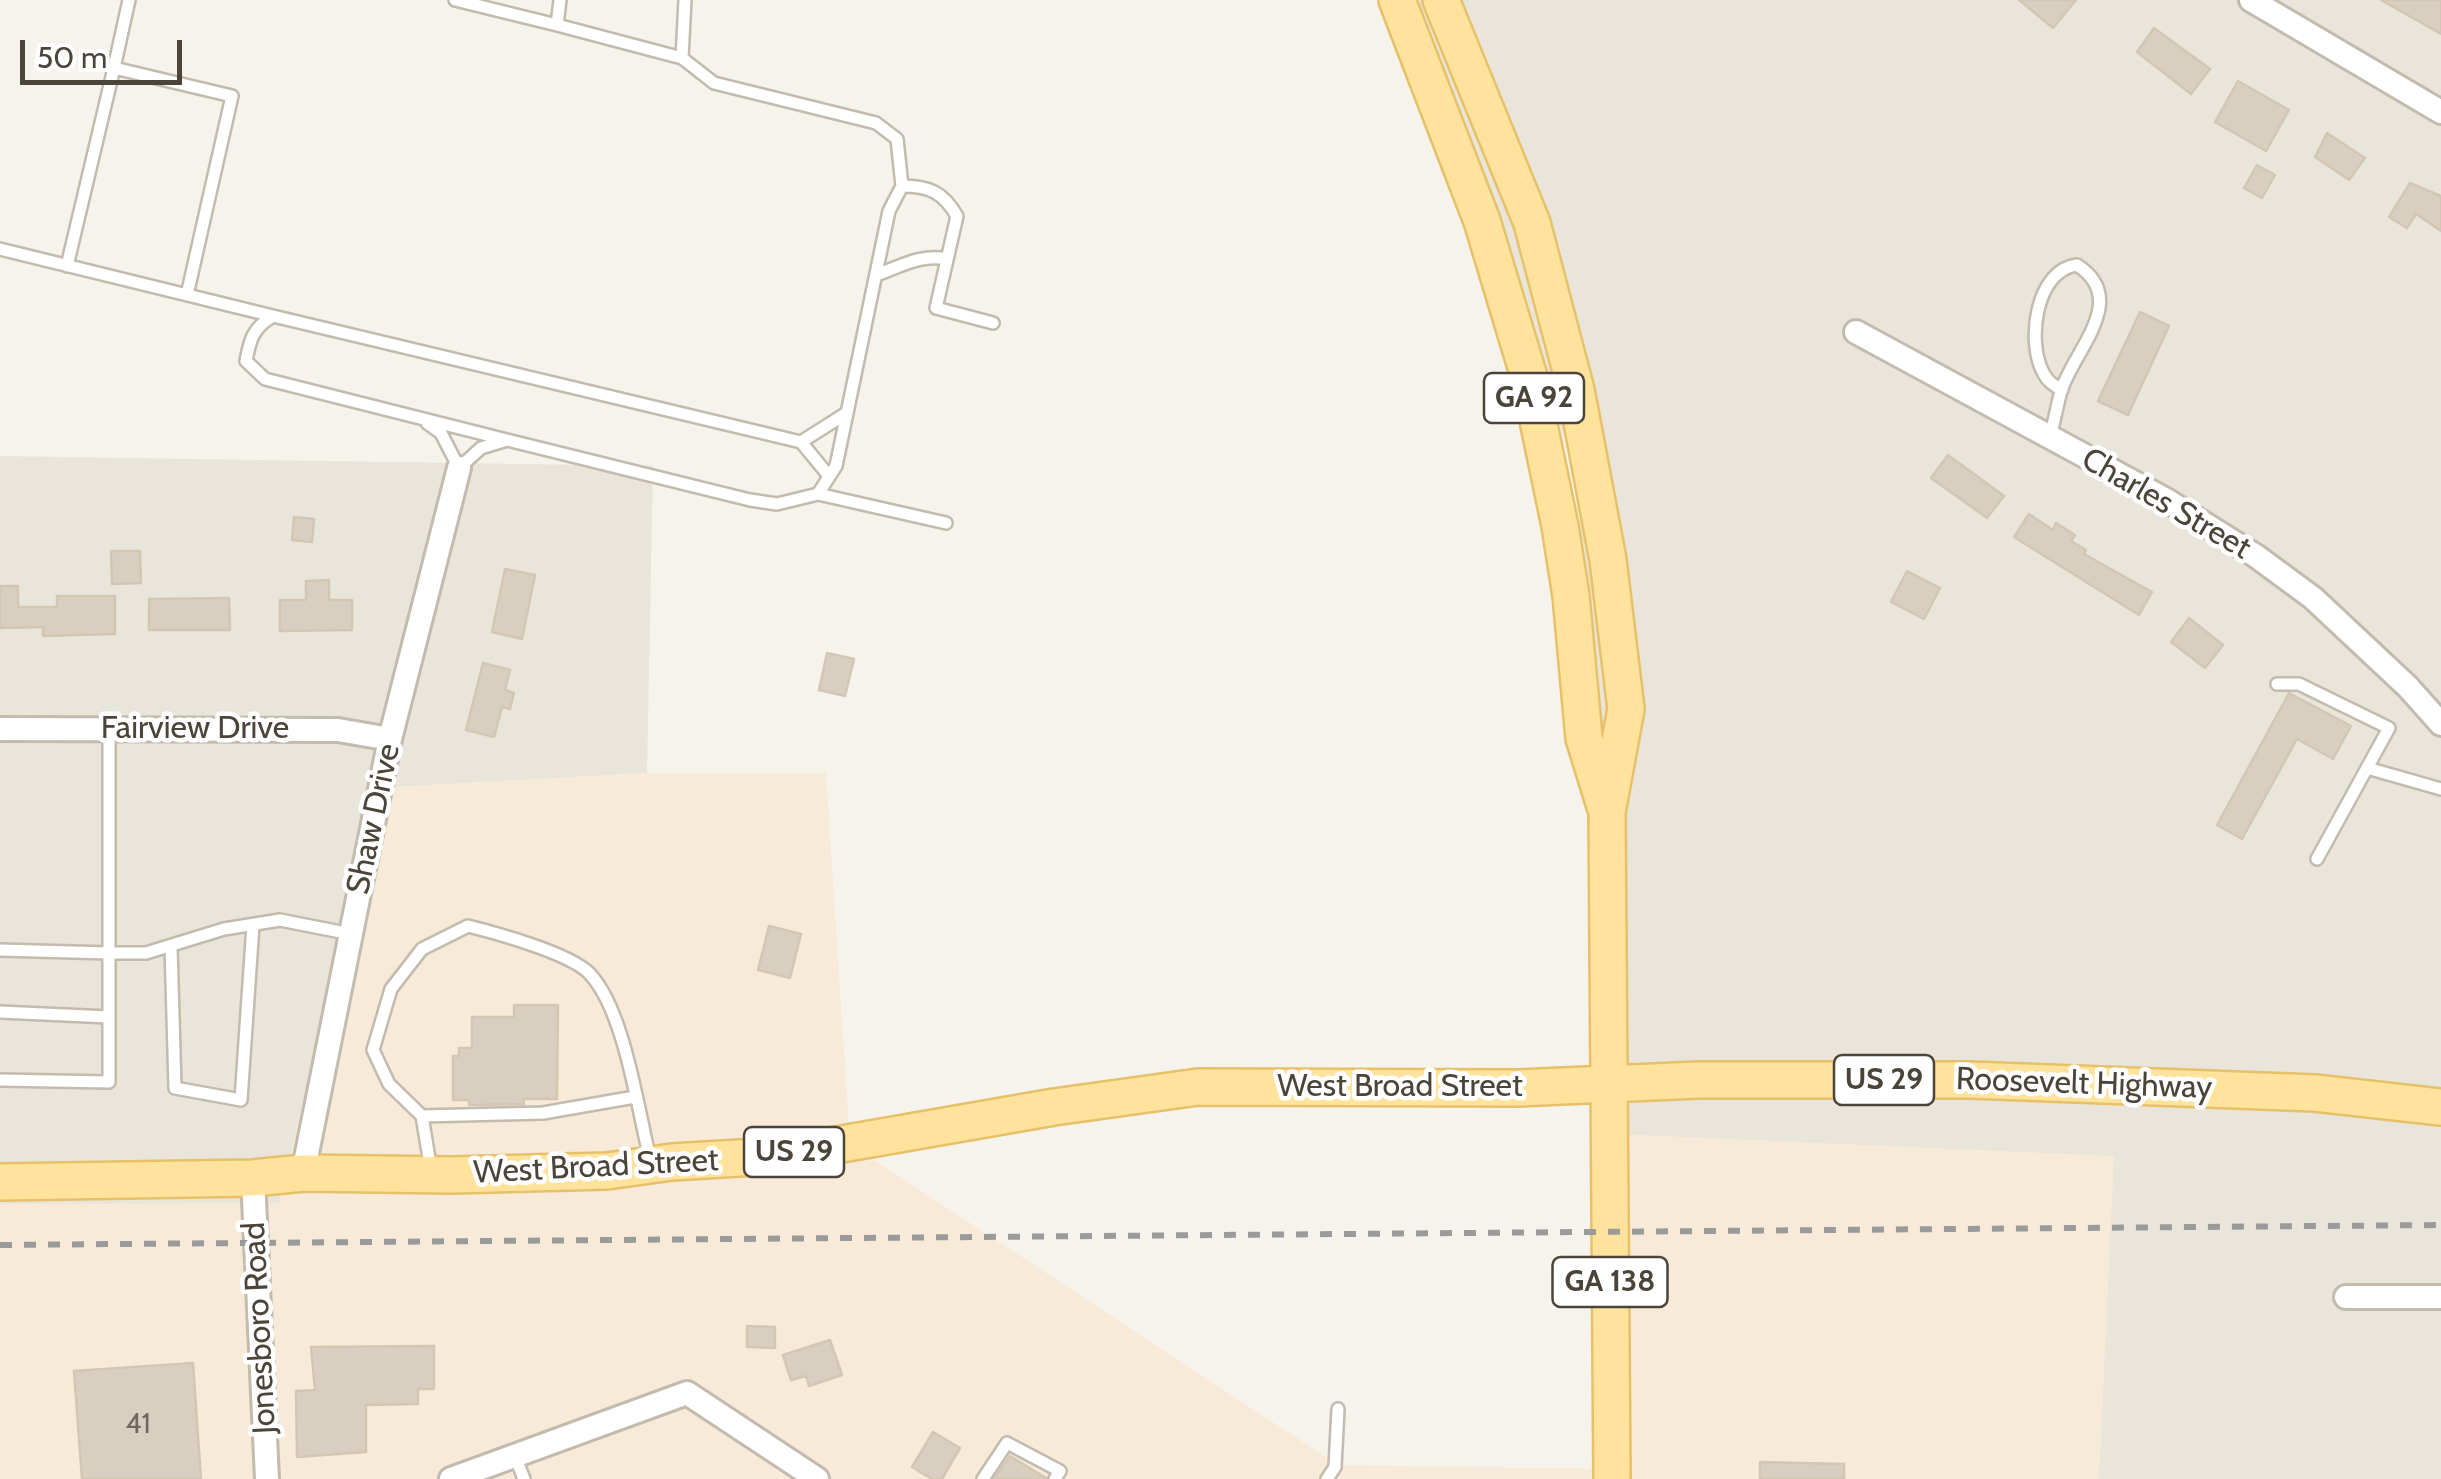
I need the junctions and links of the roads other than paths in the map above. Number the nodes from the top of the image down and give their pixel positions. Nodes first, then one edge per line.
1 (129, 0) edge
2 (455, 0) edge
3 (560, 0) edge
4 (685, 0) edge
5 (1397, 0) edge
6 (1441, 0) edge
7 (2251, 0) edge
8 (557, 25) junction
9 (682, 58) junction
10 (114, 68) junction
11 (2441, 112) edge
12 (902, 186) junction
13 (0, 249) edge
14 (947, 259) junction
15 (68, 266) junction
16 (876, 275) junction
17 (187, 295) junction
18 (273, 316) junction
19 (993, 323) dead end
20 (1856, 332) dead end
21 (2062, 390) junction
22 (845, 414) junction
23 (420, 418) junction
24 (2050, 437) junction
25 (508, 440) junction
26 (801, 442) junction
27 (458, 468) junction
28 (829, 476) junction
29 (818, 494) junction
30 (946, 522) dead end
31 (2278, 684) dead end
32 (2441, 724) edge
33 (0, 729) edge
34 (109, 729) junction
35 (390, 739) junction
36 (2367, 768) junction
37 (2441, 790) edge
38 (1607, 812) junction
39 (2316, 859) dead end
40 (253, 924) junction
41 (351, 934) junction
42 (171, 946) junction
43 (0, 950) edge
44 (109, 953) junction
45 (0, 1012) edge
46 (109, 1016) junction
47 (0, 1080) edge
48 (1607, 1086) junction
49 (635, 1097) junction
50 (2441, 1107) edge
51 (422, 1116) junction
52 (651, 1165) junction
53 (303, 1173) junction
54 (431, 1175) junction
55 (253, 1178) junction
56 (0, 1182) edge
57 (2346, 1297) dead end
58 (2441, 1297) edge
59 (1338, 1409) dead end
60 (515, 1456) junction
61 (792, 1472) edge
62 (267, 1479) edge
63 (450, 1479) edge
64 (524, 1479) edge
65 (818, 1479) edge
66 (984, 1479) edge
67 (1054, 1479) edge
68 (1328, 1479) edge
69 (1612, 1479) edge

1 - 10 lane
2 - 8 lane
3 - 8 lane
4 - 9 lane
5 - 38 main road, GA 92
6 - 38 main road, GA 92
7 - 11 street
8 - 9 lane
9 - 12 lane
10 - 15 lane
10 - 17 lane
12 - 14 lane
12 - 16 lane
13 - 15 lane
14 - 16 lane
14 - 19 lane
15 - 17 lane
16 - 22 lane
17 - 18 lane
18 - 23 lane
18 - 26 lane
20 - 24 street, Charles Street
21 - 21 lane
21 - 24 lane
22 - 26 lane
22 - 28 lane
23 - 25 lane
23 - 27 lane
24 - 32 street, Charles Street
25 - 27 lane
25 - 29 lane
26 - 28 lane
27 - 35 street, Shaw Drive
28 - 29 lane
29 - 30 lane
31 - 36 lane
33 - 34 street, Fairview Drive
34 - 35 street, Fairview Drive
34 - 44 lane
35 - 41 street, Shaw Drive
36 - 37 lane
36 - 39 lane
38 - 48 main road, GA 92
40 - 41 lane
40 - 42 lane
40 - 42 lane
41 - 53 street, Shaw Drive
42 - 44 lane
43 - 44 lane
44 - 46 lane
45 - 46 lane
46 - 47 lane
48 - 50 main road, Roosevelt Highway / US 29
48 - 52 main road, West Broad Street / US 29
48 - 69 main road, GA 138
49 - 51 lane
49 - 51 lane
49 - 52 lane
51 - 54 lane
52 - 54 main road, West Broad Street / US 29
53 - 54 main road, West Broad Street / US 29
53 - 55 main road, West Broad Street / US 29
55 - 56 main road, West Broad Street / US 29
55 - 62 street, Jonesboro Road
57 - 58 street
59 - 68 lane
60 - 61 street
60 - 63 street
60 - 64 lane
61 - 65 street
66 - 67 lane

